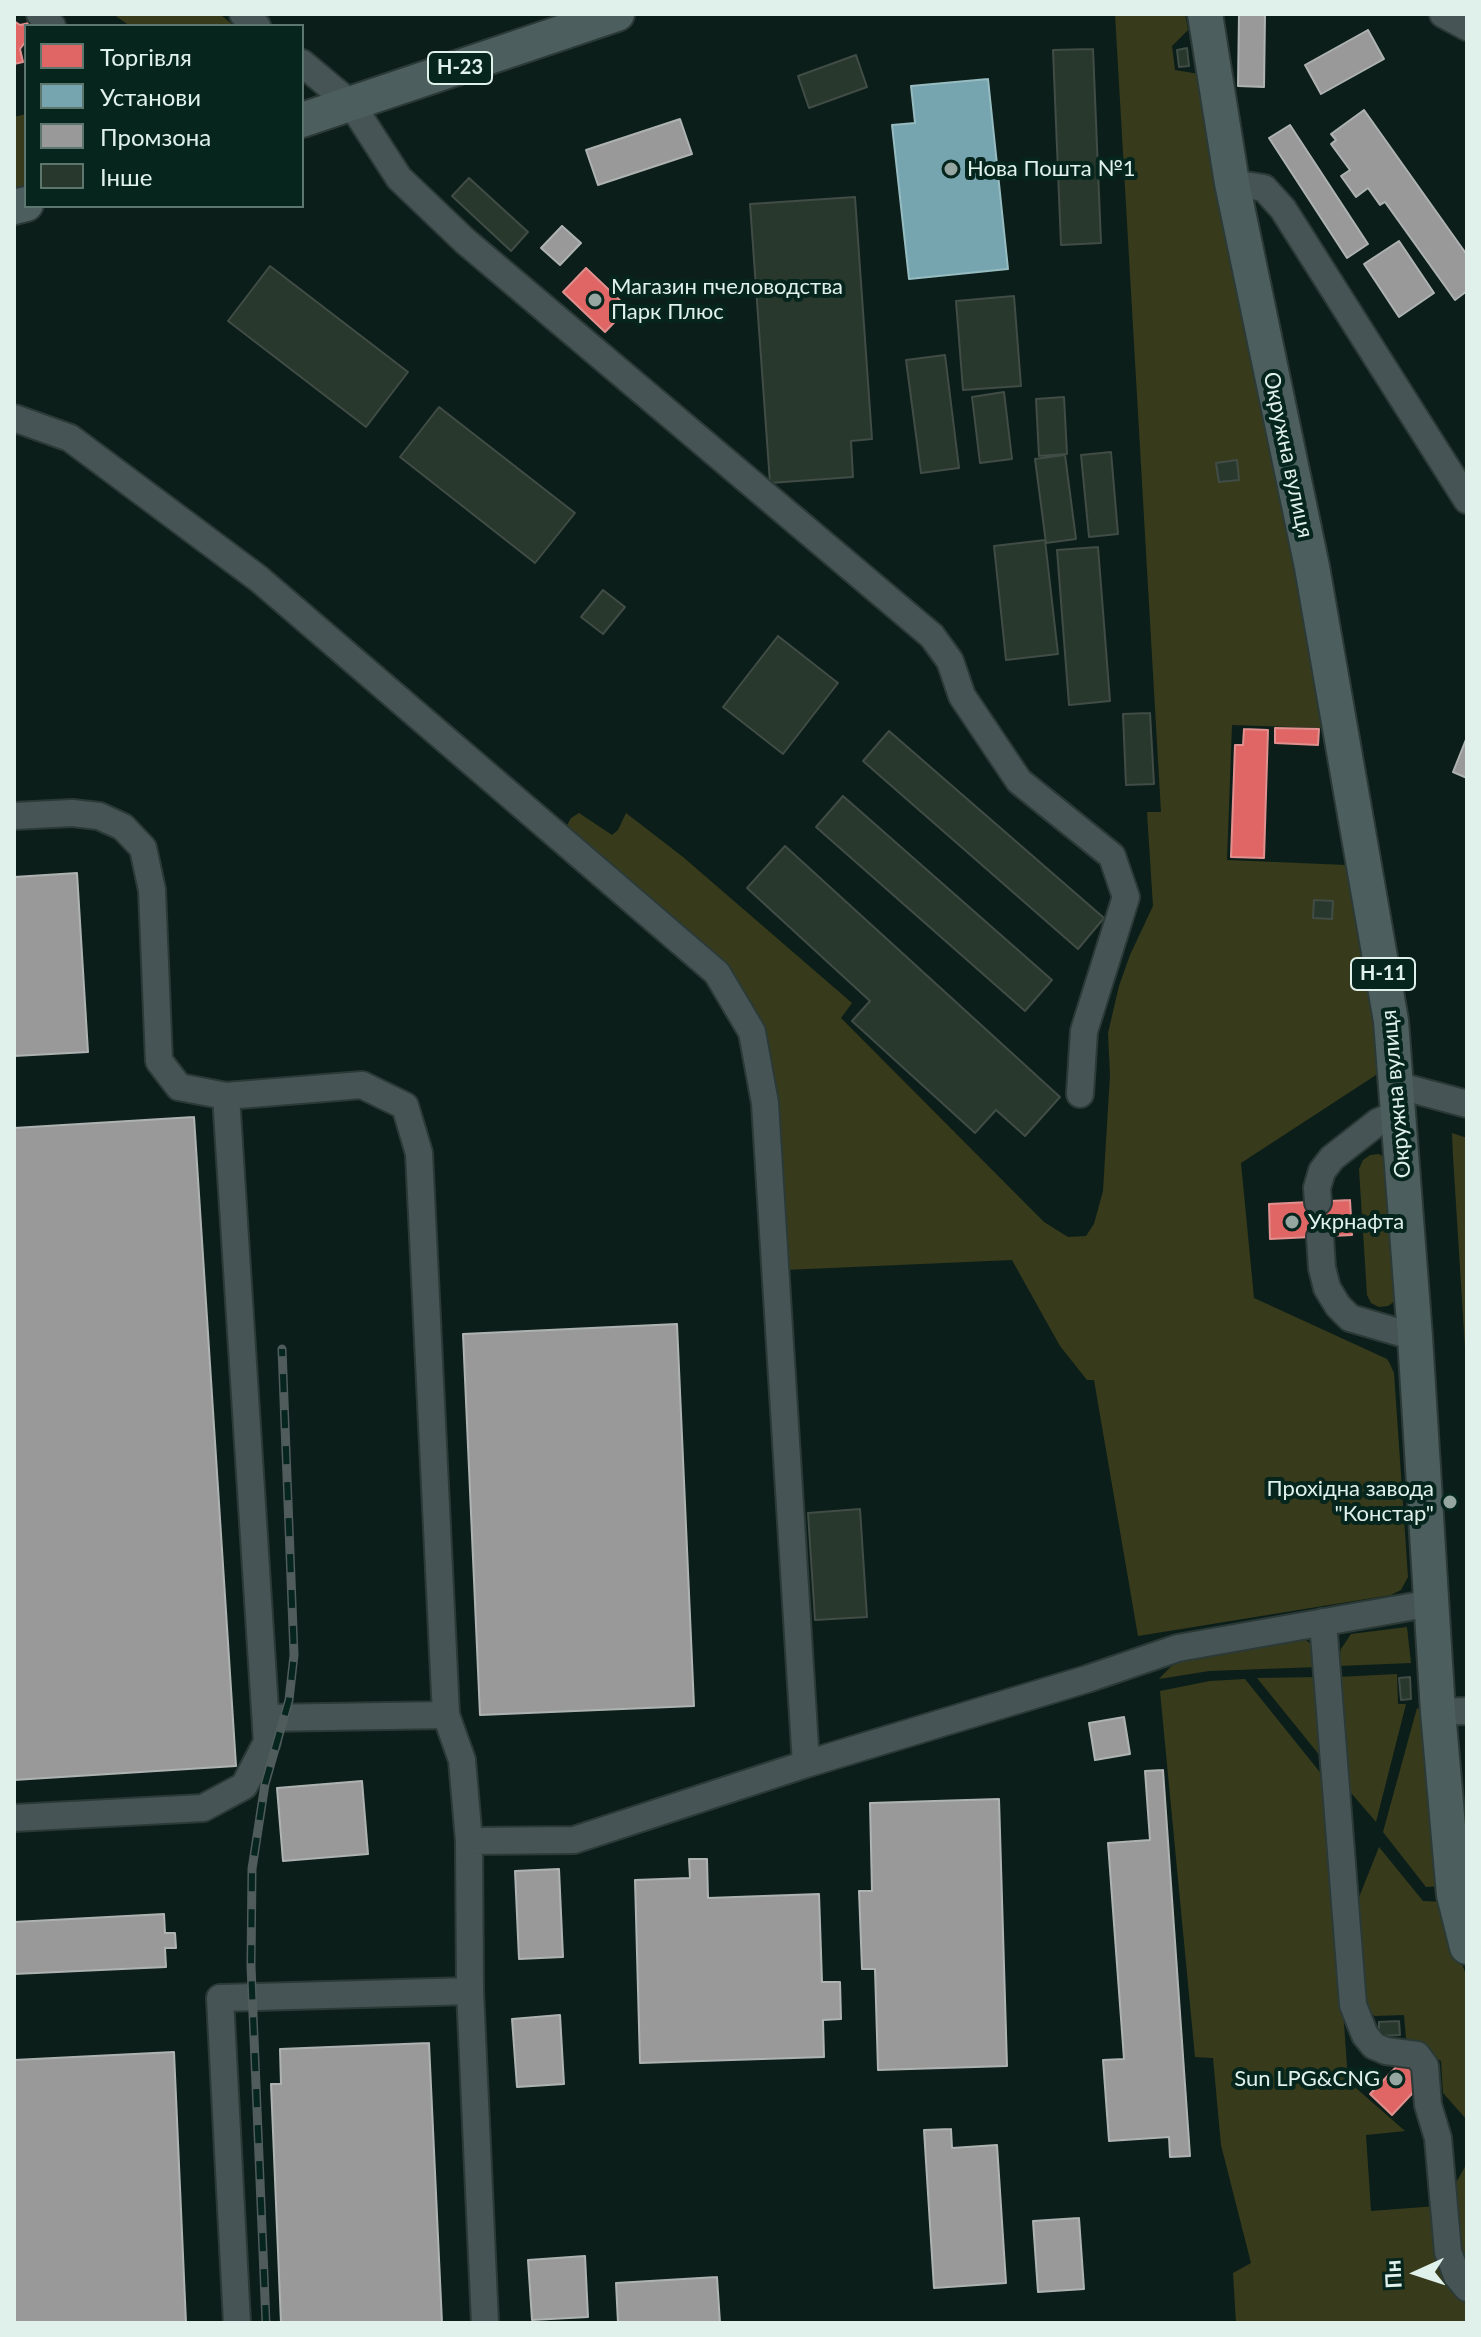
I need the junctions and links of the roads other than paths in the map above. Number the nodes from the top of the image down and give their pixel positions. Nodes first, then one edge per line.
1 (617, 14) edge
2 (1205, 14) edge
3 (1443, 14) edge
4 (1467, 27) edge
5 (304, 65) edge
6 (352, 105) junction
7 (304, 119) edge
8 (1232, 183) junction
9 (14, 418) edge
10 (1467, 500) edge
11 (14, 816) edge
12 (1080, 1094) dead end
13 (226, 1096) junction
14 (1398, 1099) junction
15 (1467, 1104) edge
16 (1318, 1202) dead end
17 (1320, 1237) dead end
18 (1415, 1337) junction
19 (1432, 1603) junction
20 (1323, 1622) junction
21 (1453, 1712) edge
22 (446, 1715) junction
23 (266, 1718) junction
24 (806, 1764) junction
25 (14, 1818) edge
26 (469, 1841) junction
27 (1467, 1947) edge
28 (470, 1991) junction
29 (1467, 2288) edge
30 (237, 2323) edge
31 (485, 2323) edge

1 - 6 main road, Н-23
2 - 8 main road, Окружна вулиця / Н-11
3 - 4 street
5 - 6 street
6 - 7 main road, Н-23
6 - 12 street
8 - 10 street
8 - 14 main road, Окружна вулиця / Н-11
9 - 24 street
11 - 13 street
13 - 22 street
13 - 23 street
14 - 15 street
14 - 16 street
14 - 18 main road, Окружна вулиця / Н-11
17 - 18 street
18 - 19 main road, Окружна вулиця / Н-11
19 - 20 street
19 - 21 main road, Окружна вулиця / Н-11
20 - 24 street
20 - 29 street
21 - 27 main road, Окружна вулиця / Н-11
22 - 23 street
22 - 26 street
23 - 25 street
24 - 26 street
26 - 28 street
28 - 30 street
28 - 31 street

